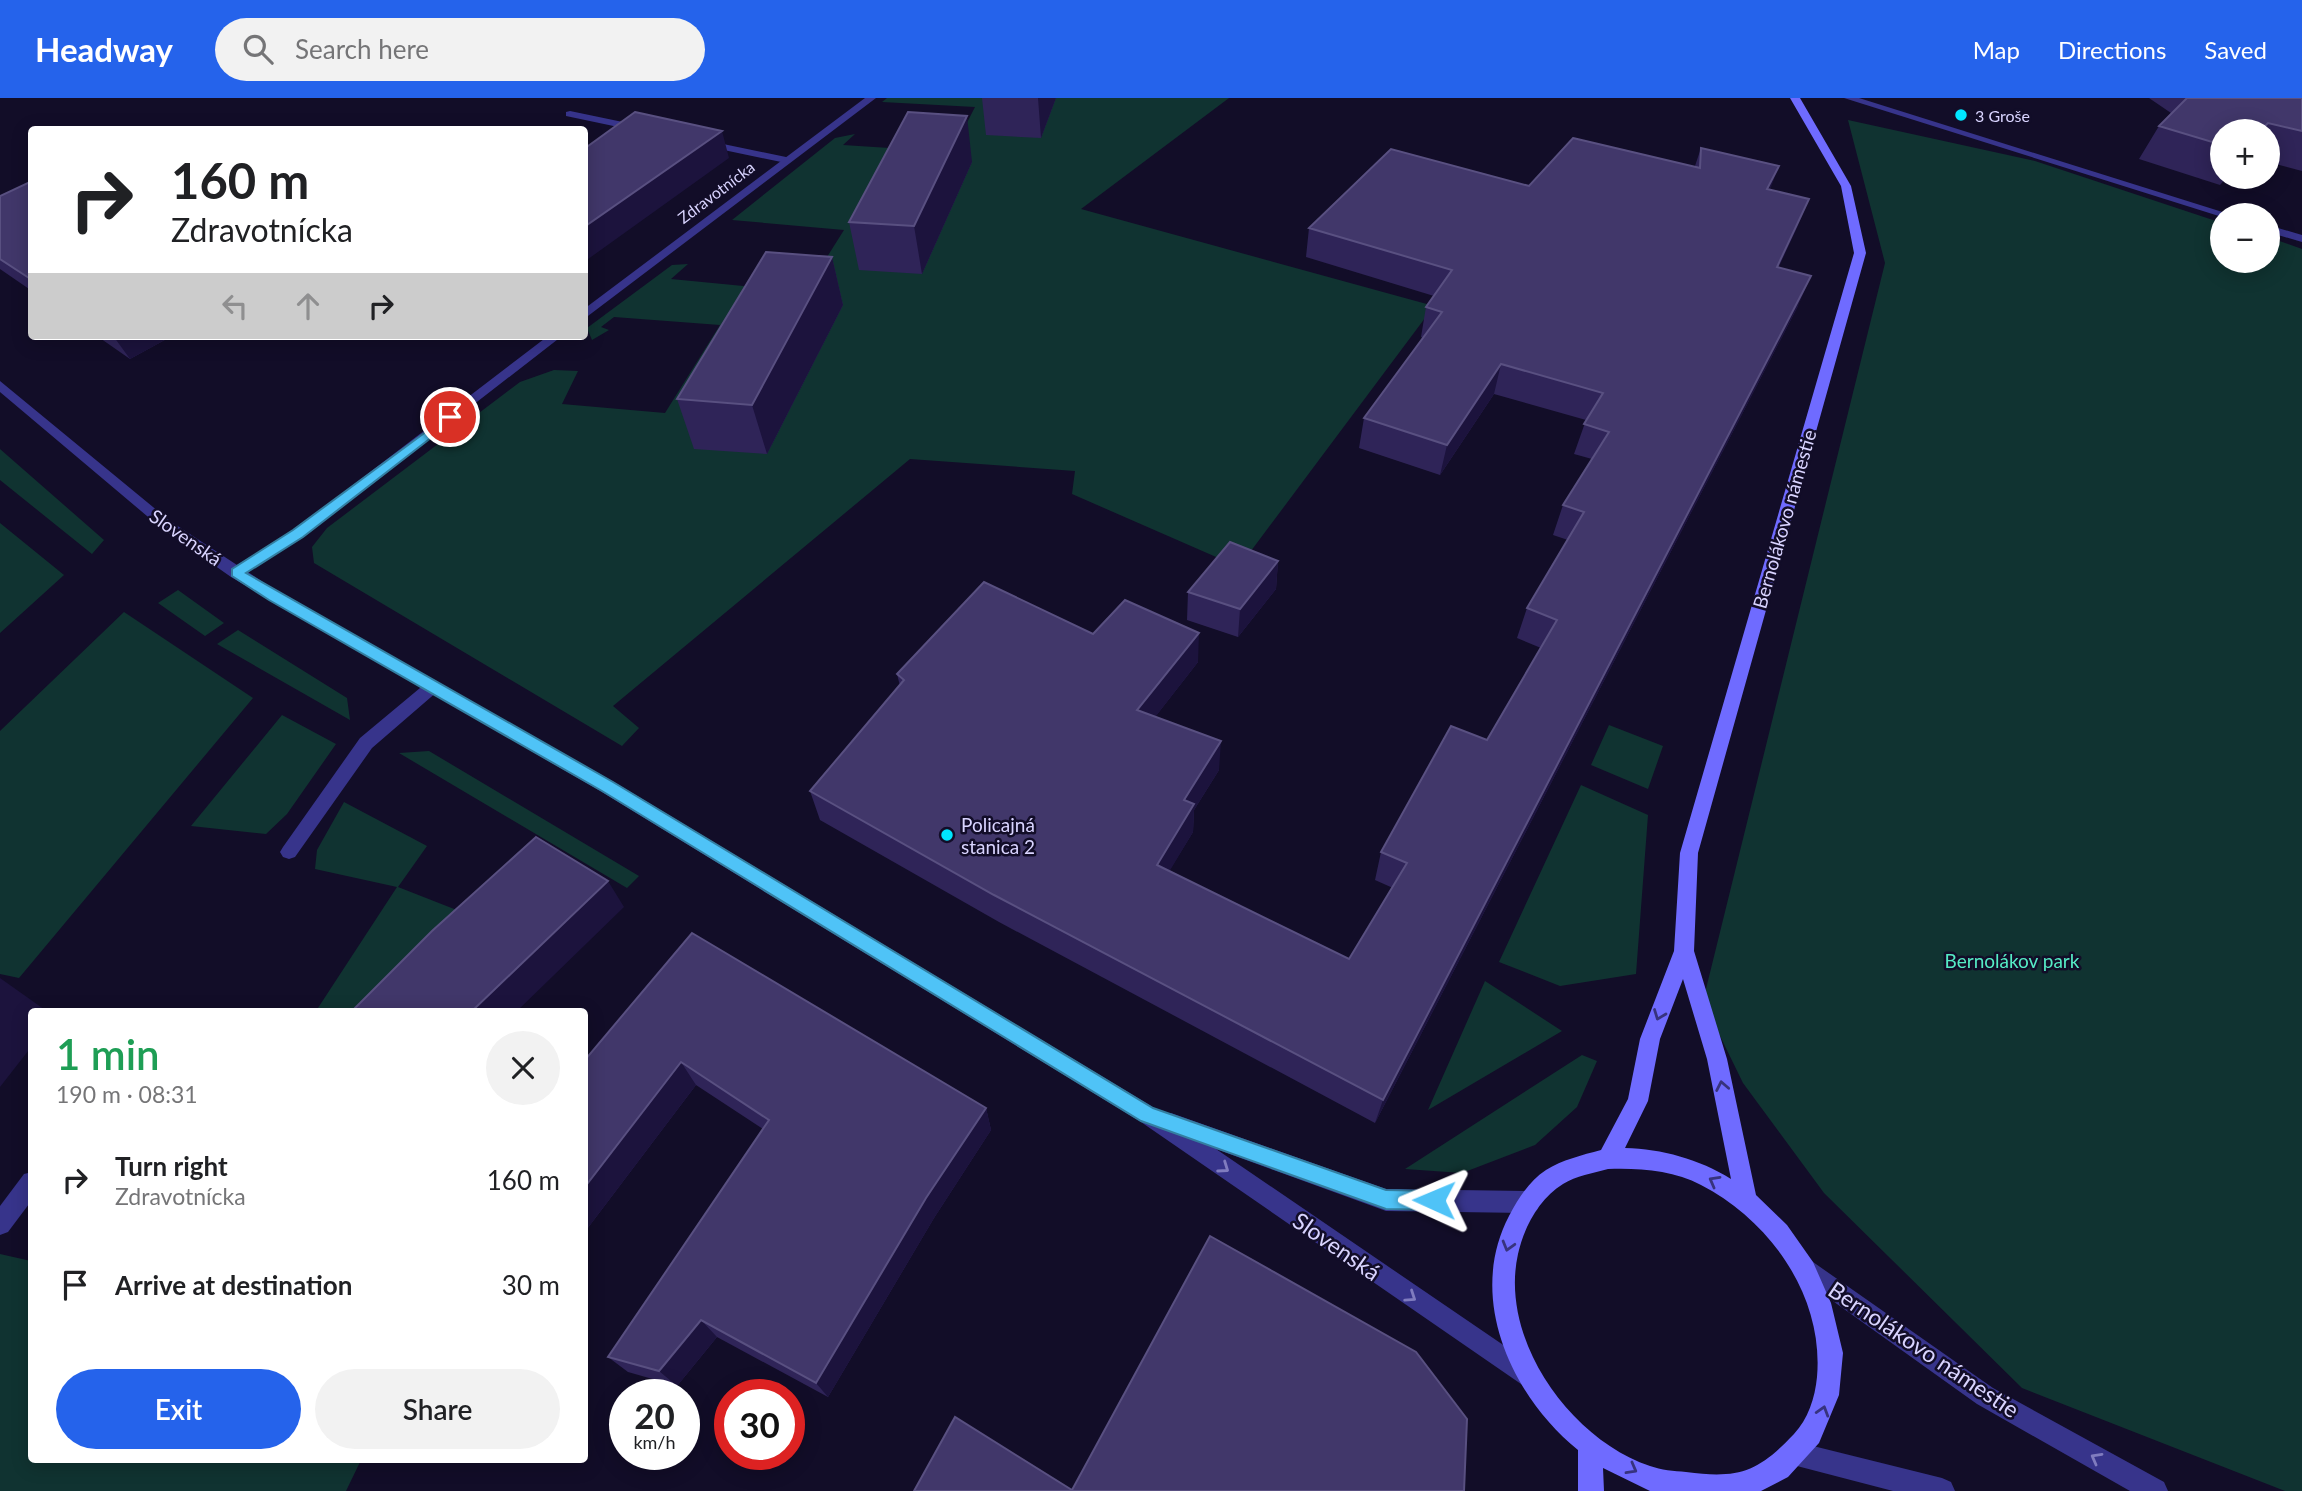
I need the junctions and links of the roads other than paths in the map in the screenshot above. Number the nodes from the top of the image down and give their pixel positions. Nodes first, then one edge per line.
1 (871, 98) edge
2 (1795, 98) edge
3 (1849, 98) edge
4 (570, 114) dead end
5 (651, 131) edge
6 (692, 140) edge
7 (786, 160) junction
8 (2210, 210) edge
9 (2280, 232) edge
10 (2302, 239) edge
11 (588, 312) edge
12 (551, 340) edge
13 (0, 385) edge
14 (236, 573) junction
15 (432, 687) junction
16 (289, 852) dead end
17 (1684, 951) junction
18 (1147, 1115) junction
19 (1608, 1159) junction
20 (28, 1187) edge
21 (1746, 1201) junction
22 (1529, 1202) junction
23 (0, 1224) edge
24 (1803, 1266) junction
25 (1529, 1376) junction
26 (1590, 1446) junction
27 (1797, 1454) junction
28 (1765, 1483) edge
29 (1591, 1491) edge
30 (1942, 1491) edge
31 (2155, 1491) edge

1 - 7 street, Zdravotnícka
2 - 17 main road, Bernolákovo námestie
3 - 8 street
4 - 5 street
6 - 7 street
7 - 11 street, Zdravotnícka
9 - 10 street
12 - 14 street
13 - 14 street, Slovenská
14 - 15 street, Slovenská
15 - 16 street
15 - 18 street, Slovenská
17 -> 19 main road, Bernolákovo námestie
21 -> 17 main road, Bernolákovo námestie
18 - 22 street, Slovenská
18 -> 25 street, Slovenská
21 -> 19 main road, Bernolákovo námestie
19 - 22 main road, Bernolákovo námestie
20 - 23 street
21 - 24 main road, Bernolákovo námestie
22 -> 25 main road, Bernolákovo námestie
27 -> 24 main road, Bernolákovo námestie
31 -> 24 street, Bernolákovo námestie
25 - 26 main road, Bernolákovo námestie
26 -> 28 main road, Bernolákovo námestie
26 - 29 main road
27 - 28 main road, Bernolákovo námestie
27 - 30 street

